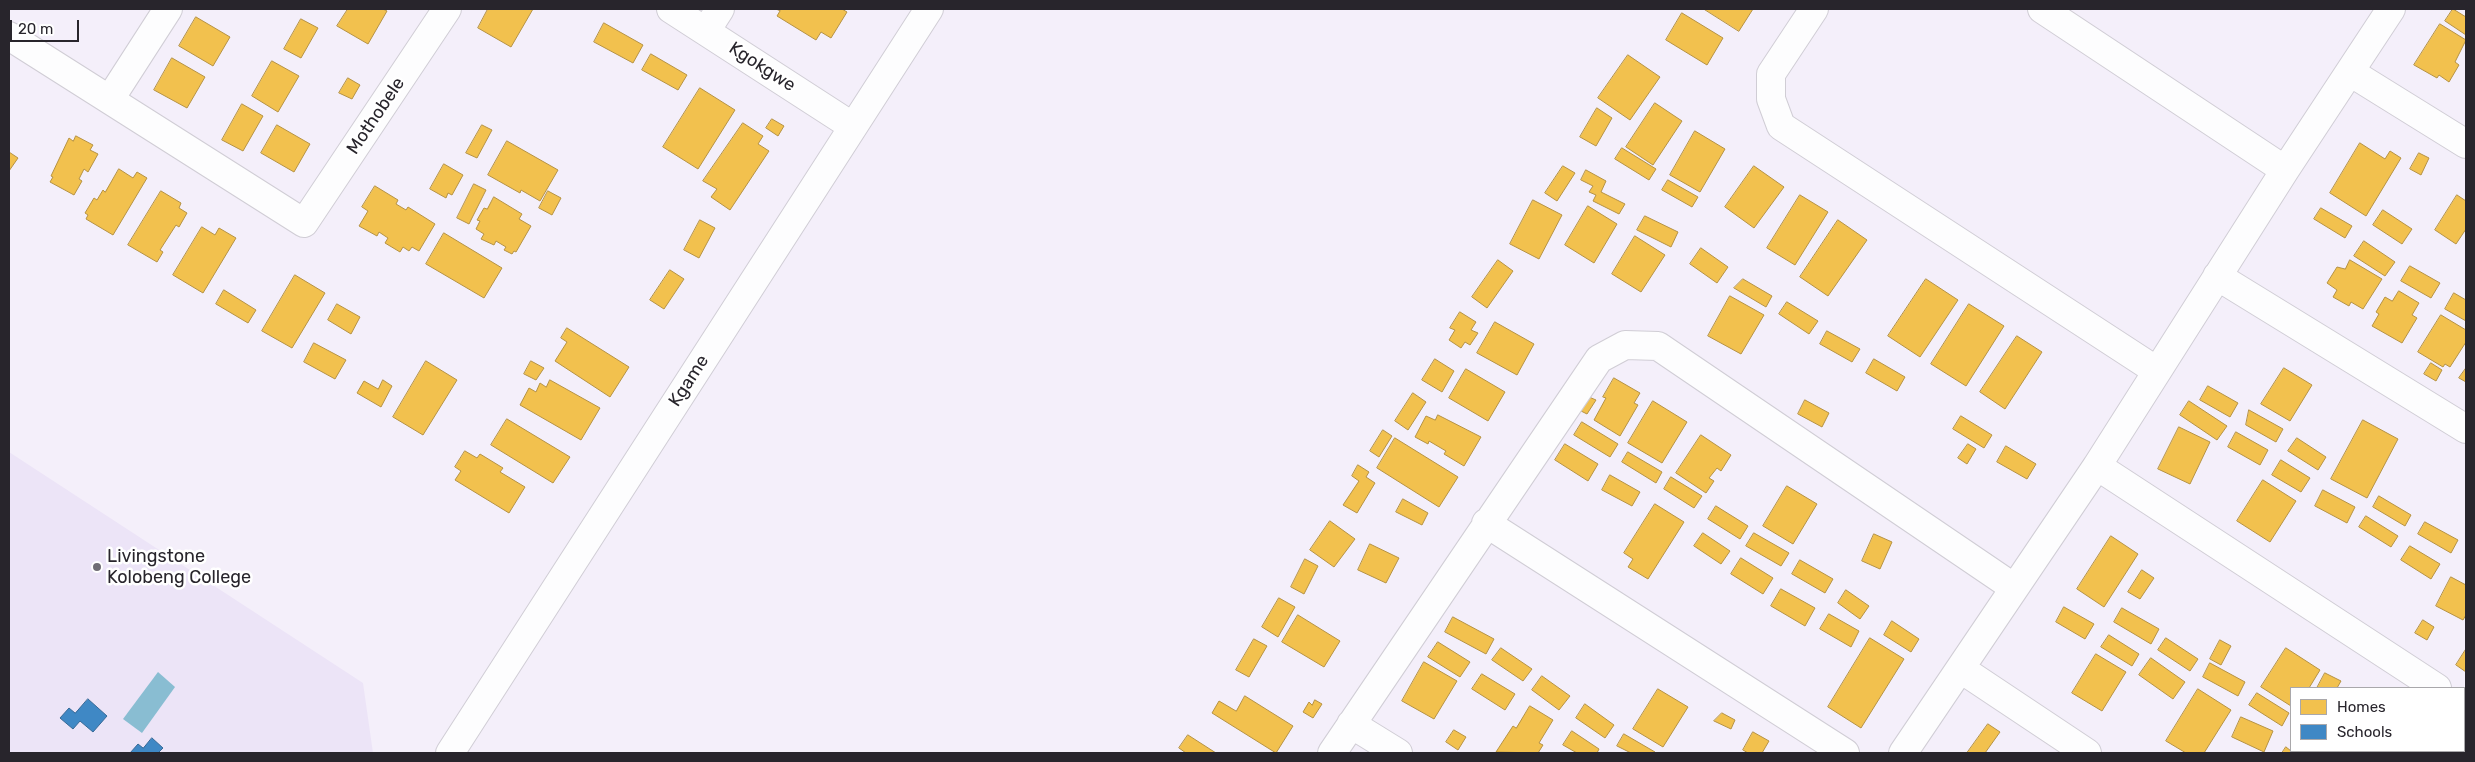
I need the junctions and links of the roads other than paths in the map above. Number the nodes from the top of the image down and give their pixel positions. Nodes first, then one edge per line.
1 (168, 9) edge
2 (447, 9) edge
3 (671, 9) edge
4 (929, 9) edge
5 (1814, 9) edge
6 (2042, 9) edge
7 (2391, 9) edge
8 (713, 20) edge
9 (9, 36) edge
10 (2350, 72) junction
11 (110, 99) junction
12 (852, 126) junction
13 (2466, 144) edge
14 (2285, 170) junction
15 (2217, 276) junction
16 (2157, 372) junction
17 (2466, 429) edge
18 (2097, 466) junction
19 (1486, 523) junction
20 (2014, 587) junction
21 (1961, 669) junction
22 (2435, 687) edge
23 (1351, 724) junction
24 (450, 753) edge
25 (1332, 753) edge
26 (1398, 753) edge
27 (1845, 753) edge
28 (1903, 753) edge
29 (2087, 753) edge

1 - 11 street
2 - 11 street, Mothobele
3 - 8 street, Kgokgwe
4 - 12 street, Kgame
5 - 16 street
6 - 14 street
7 - 10 street
8 - 12 street, Kgokgwe
9 - 11 street
10 - 13 street
10 - 14 street
12 - 24 street, Kgame
14 - 15 street
15 - 16 street
15 - 17 street
16 - 18 street
18 - 20 street
18 - 22 street
19 - 20 street
19 - 23 street
19 - 27 street
20 - 21 street
21 - 28 street
21 - 29 street
23 - 25 street
23 - 26 street

